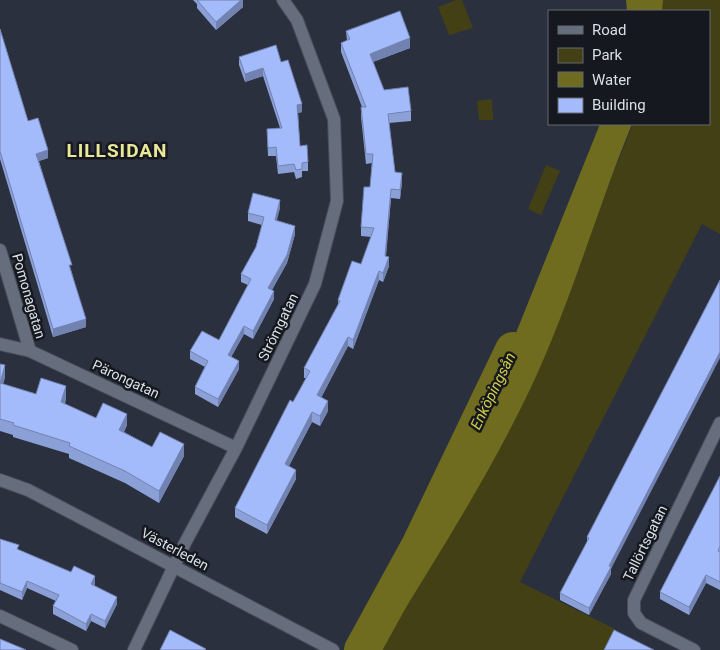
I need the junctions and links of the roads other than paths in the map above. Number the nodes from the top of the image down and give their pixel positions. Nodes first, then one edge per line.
1 (282, 0) edge
2 (0, 250) edge
3 (0, 344) edge
4 (30, 350) junction
5 (720, 423) edge
6 (236, 448) junction
7 (0, 480) edge
8 (174, 565) junction
9 (0, 616) edge
10 (72, 650) edge
11 (134, 650) edge
12 (334, 650) edge
13 (694, 650) edge

1 - 6 street, Strömgatan
2 - 4 street, Pomonagatan
3 - 4 street, Pärongatan
4 - 6 street, Pärongatan
5 - 13 street, Tallörtsgatan
6 - 8 street, Strömgatan
7 - 8 street, Västerleden
8 - 11 street, Strömgatan
8 - 12 street, Västerleden
9 - 10 street

